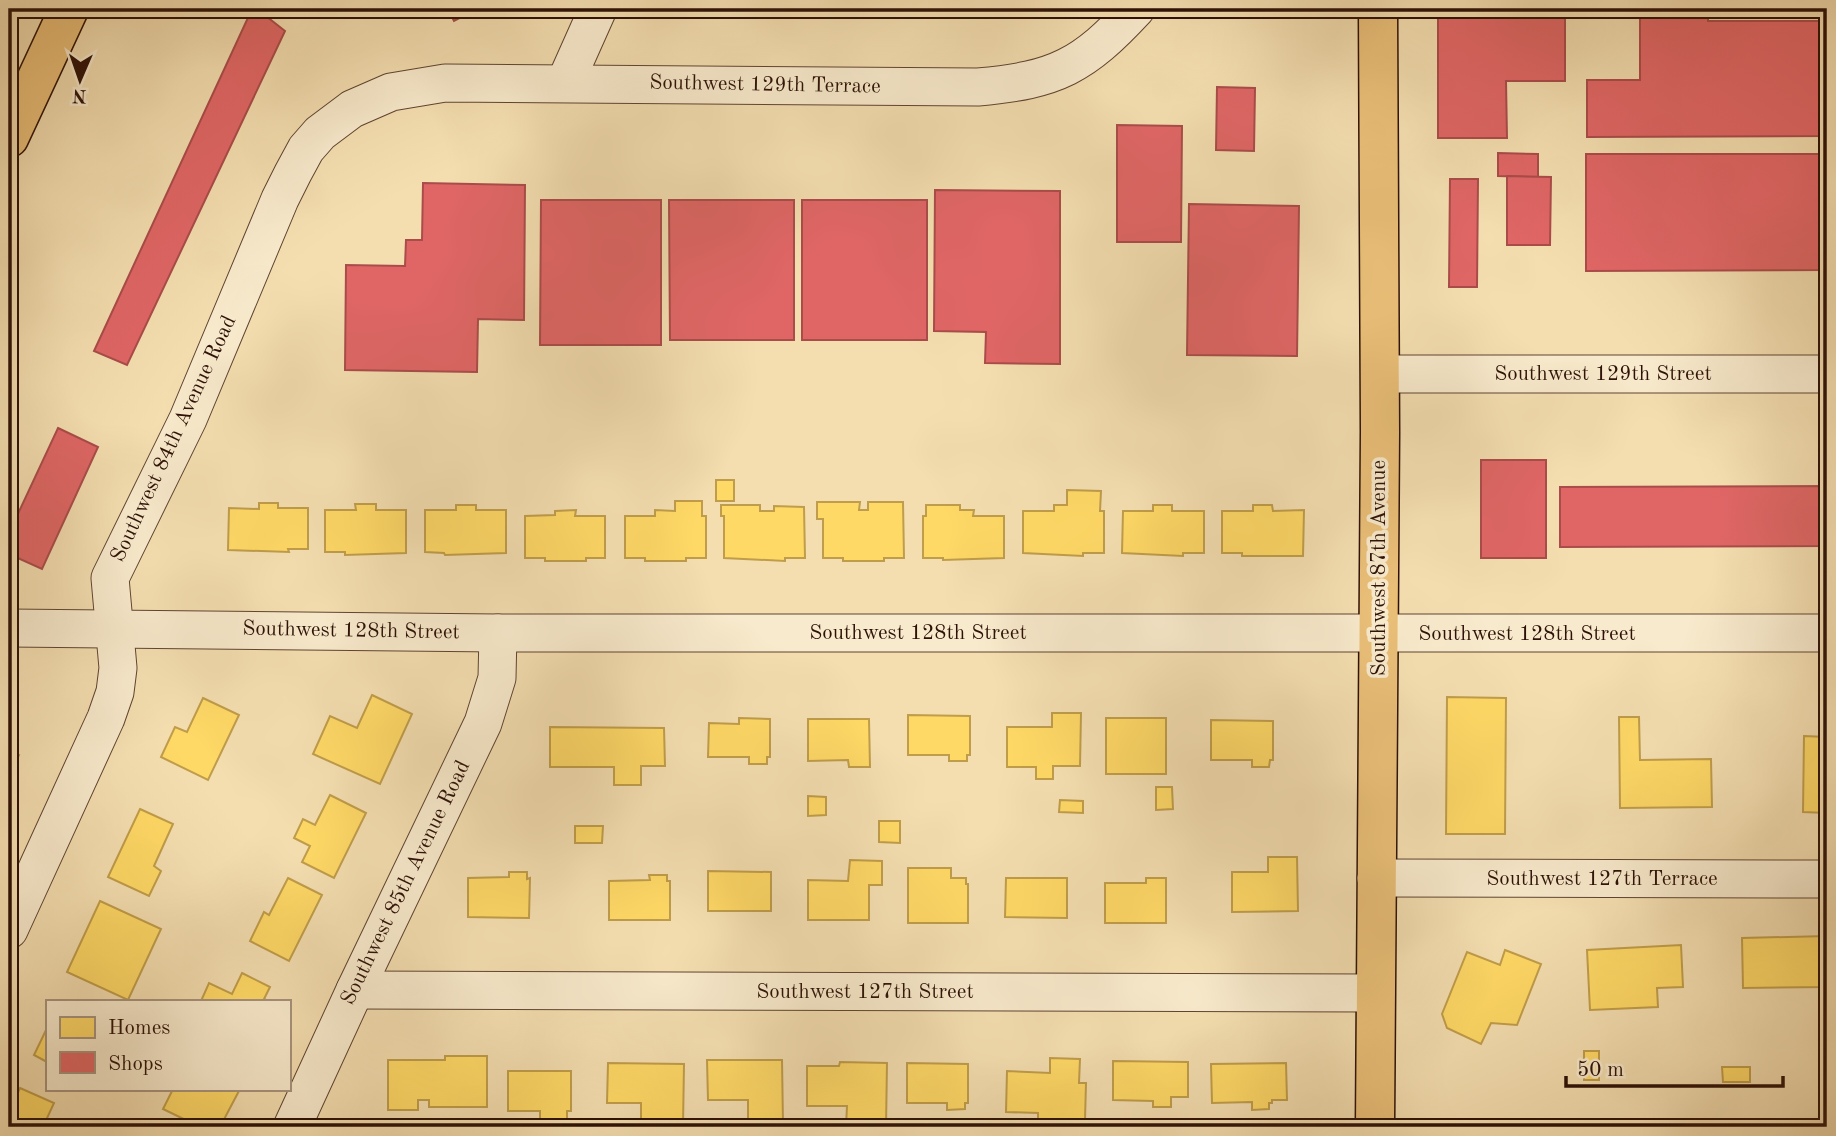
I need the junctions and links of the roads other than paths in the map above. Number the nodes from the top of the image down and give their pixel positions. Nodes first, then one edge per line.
1 (69, 9) edge
2 (598, 9) edge
3 (1136, 9) edge
4 (1378, 9) edge
5 (565, 83) junction
6 (371, 99) joint
7 (9, 138) edge
8 (1380, 374) junction
9 (1827, 374) edge
10 (9, 628) edge
11 (115, 628) junction
12 (498, 633) junction
13 (1827, 633) edge
14 (1380, 634) junction
15 (1376, 878) junction
16 (1827, 879) edge
17 (9, 930) edge
18 (355, 990) junction
19 (1376, 993) junction
20 (292, 1127) edge
21 (1375, 1127) edge

1 - 7 main road
2 - 5 street
3 - 5 street, Southwest 129th Terrace
4 - 8 main road, Southwest 87th Avenue
5 - 6 street, Southwest 129th Terrace
6 - 11 street, Southwest 84th Avenue Road
8 - 9 street, Southwest 129th Street
8 - 14 main road, Southwest 87th Avenue
10 - 11 street, Southwest 128th Street
11 - 12 street, Southwest 128th Street
11 - 17 street, Southwest 84th Avenue Road
12 - 14 street, Southwest 128th Street
12 - 18 street, Southwest 85th Avenue Road
13 - 14 street, Southwest 128th Street
14 - 15 main road, Southwest 87th Avenue
15 - 16 street, Southwest 127th Terrace
15 - 19 main road, Southwest 87th Avenue
18 - 19 street, Southwest 127th Street
18 - 20 street, Southwest 85th Avenue Road
19 - 21 main road, Southwest 87th Avenue

